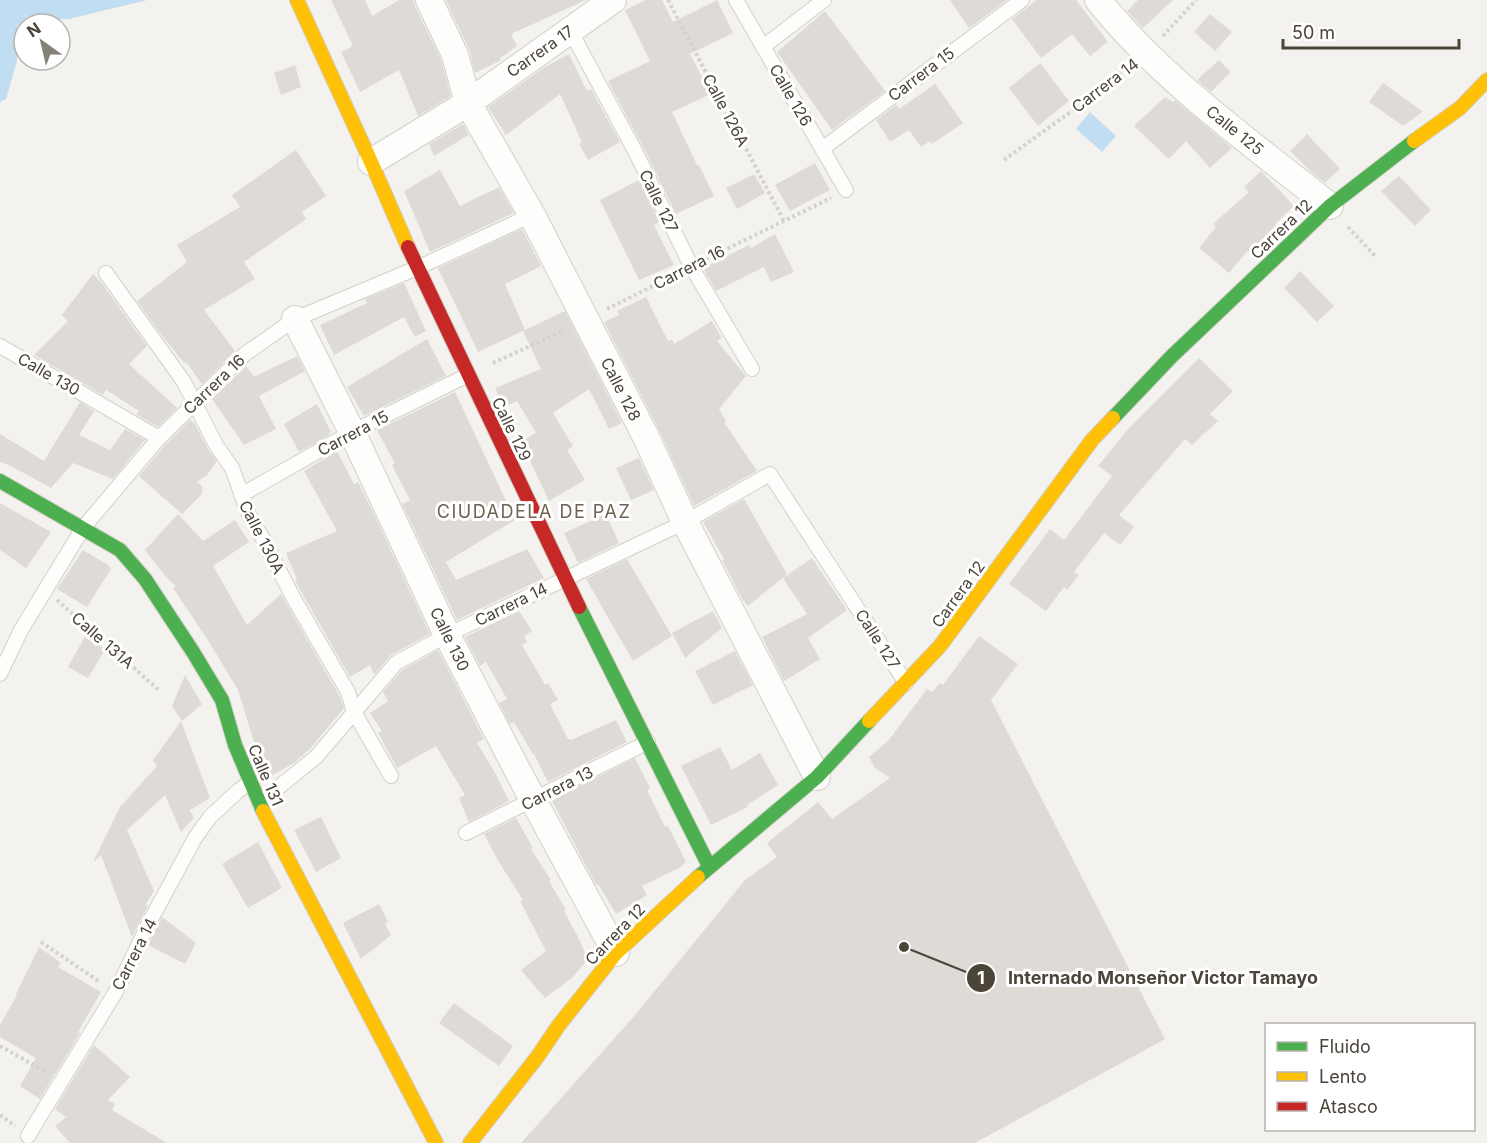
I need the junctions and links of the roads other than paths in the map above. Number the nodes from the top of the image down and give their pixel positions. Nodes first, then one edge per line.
1 (297, 0) edge
2 (429, 0) edge
3 (613, 0) edge
4 (736, 0) edge
5 (824, 0) edge
6 (1022, 0) edge
7 (1098, 0) edge
8 (570, 30) junction
9 (763, 47) junction
10 (1487, 80) edge
11 (468, 103) junction
12 (822, 149) junction
13 (371, 162) junction
14 (846, 190) road end
15 (1330, 206) junction
16 (532, 215) junction
17 (417, 268) junction
18 (106, 273) dead end
19 (295, 319) junction
20 (0, 346) edge
21 (752, 369) dead end
22 (468, 375) junction
23 (195, 403) junction
24 (352, 432) junction
25 (159, 438) junction
26 (770, 474) joint
27 (0, 482) edge
28 (241, 495) junction
29 (685, 522) junction
30 (83, 528) junction
31 (565, 578) junction
32 (447, 635) junction
33 (0, 674) edge
34 (906, 683) junction
35 (354, 712) junction
36 (648, 742) junction
37 (391, 776) dead end
38 (817, 777) junction
39 (250, 782) junction
40 (533, 800) junction
41 (259, 803) junction
42 (466, 833) dead end
43 (709, 866) junction
44 (616, 953) junction
45 (28, 1136) dead end
46 (436, 1143) edge
47 (470, 1143) edge

1 - 13 street, Calle 129
2 - 11 street, Calle 128
3 - 8 street, Carrera 17
4 - 9 lane, Calle 126
5 - 9 lane
6 - 12 lane, Carrera 15
7 - 15 street, Calle 125
8 - 11 street, Carrera 17
8 - 21 lane, Calle 127
9 - 12 lane, Calle 126
10 - 15 street, Carrera 12
11 - 13 street, Carrera 17
11 - 16 street, Calle 128
12 - 14 lane, Calle 126
13 - 17 street, Calle 129
15 - 34 street, Carrera 12
16 - 17 lane, Carrera 16
16 - 29 street, Calle 128
17 - 19 lane, Carrera 16
17 - 22 street, Calle 129
18 - 23 lane, Calle 130A
19 - 23 lane, Carrera 16
19 - 24 street, Calle 130
20 - 25 lane, Calle 130
22 - 24 lane, Carrera 15
22 - 31 street, Calle 129
23 - 25 lane, Carrera 16
23 - 28 lane, Calle 130A
24 - 28 lane, Carrera 15
24 - 32 street, Calle 130
25 - 30 lane, Carrera 16
26 - 29 lane, Carrera 14
26 - 34 lane, Calle 127
27 - 30 street, Calle 131
28 - 35 lane, Calle 130A
29 - 31 lane, Carrera 14
29 - 38 street, Calle 128
30 - 33 lane, Carrera 16
30 - 39 street, Calle 131
31 - 32 lane, Carrera 14
31 - 36 street, Calle 129
32 - 35 lane, Carrera 14
32 - 40 street, Calle 130
34 - 38 street, Carrera 12
35 - 37 lane, Calle 130A
35 - 41 lane, Carrera 14
36 - 40 lane, Carrera 13
36 - 43 street, Calle 129
38 - 43 street, Carrera 12
39 - 41 street, Calle 131
39 - 45 lane, Carrera 14
40 - 42 lane, Carrera 13
40 - 44 street, Calle 130
41 - 46 street, Calle 131
43 - 44 street, Carrera 12
44 - 47 street, Carrera 12

